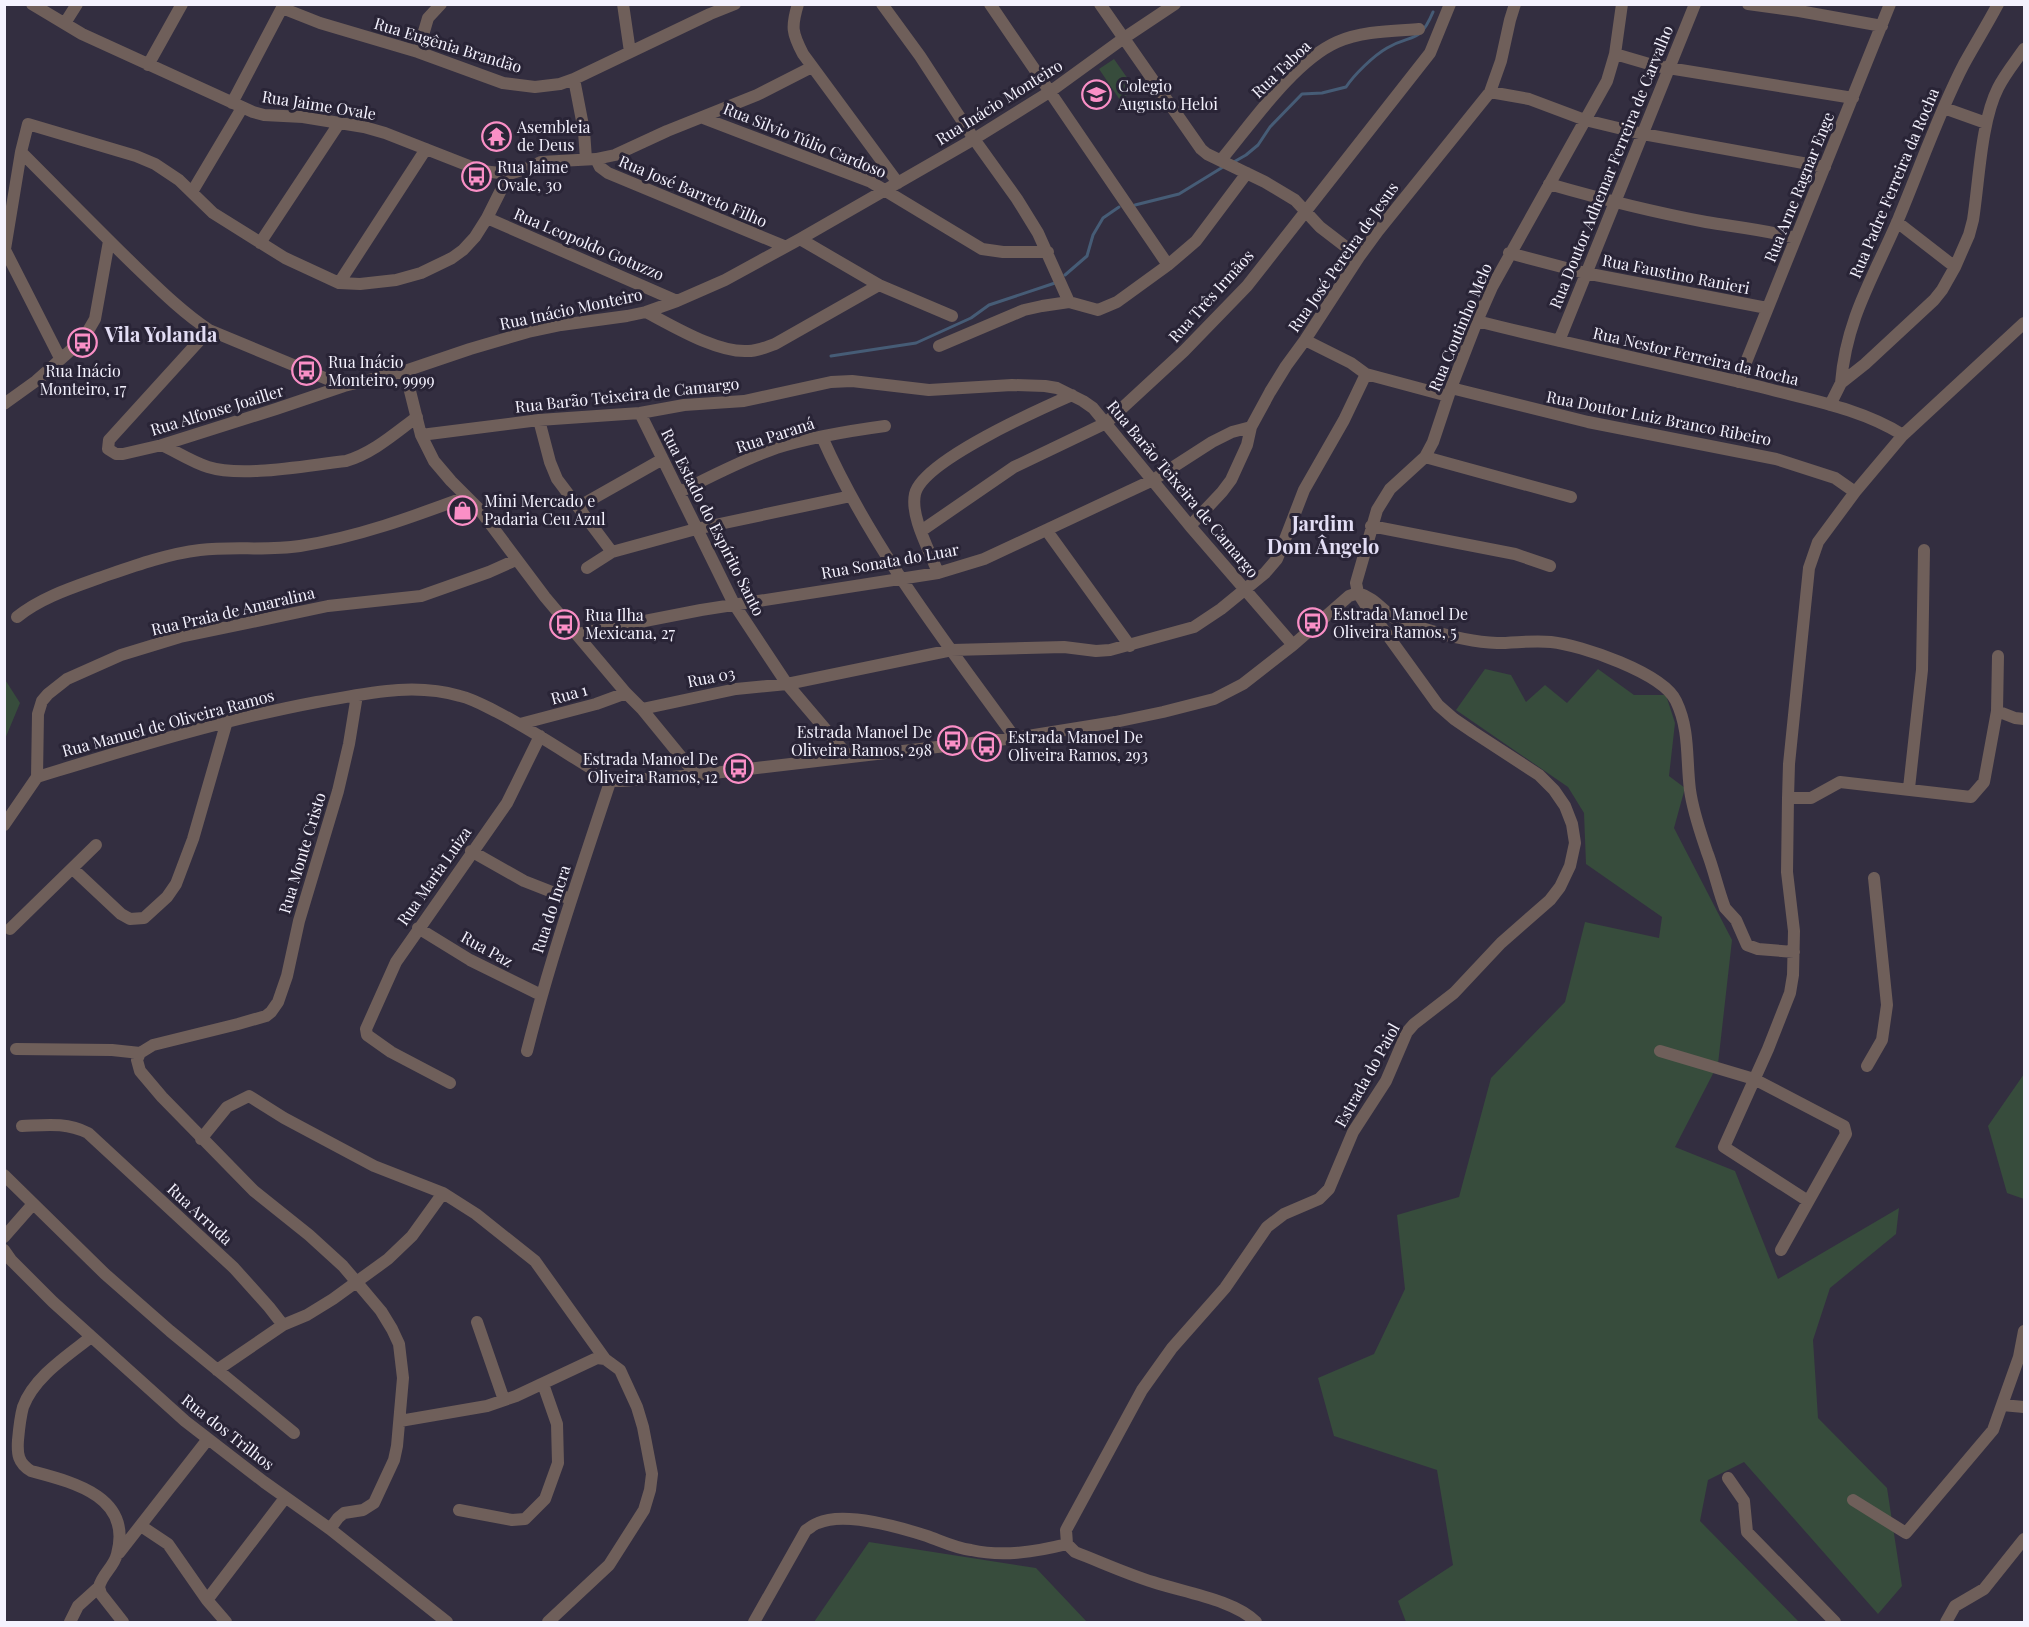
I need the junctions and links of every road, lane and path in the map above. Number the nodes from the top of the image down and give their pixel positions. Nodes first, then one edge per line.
1 (32, 4) edge
2 (77, 4) edge
3 (182, 4) edge
4 (441, 4) edge
5 (623, 4) edge
6 (735, 4) edge
7 (798, 4) edge
8 (882, 4) edge
9 (990, 4) edge
10 (1100, 4) edge
11 (1175, 4) edge
12 (1450, 4) edge
13 (1515, 4) edge
14 (1622, 4) edge
15 (1695, 4) edge
16 (1748, 4) edge
17 (1890, 4) edge
18 (1998, 4) edge
19 (283, 6) edge
20 (65, 23) junction
21 (1882, 26) junction
22 (1419, 29) dead end
23 (1124, 38) junction
24 (2025, 49) edge
25 (418, 52) junction
26 (630, 52) junction
27 (1615, 54) junction
28 (148, 65) junction
29 (812, 68) junction
30 (1670, 68) junction
31 (574, 79) junction
32 (1050, 91) junction
33 (1490, 92) junction
34 (1853, 98) junction
35 (237, 105) junction
36 (1944, 108) junction
37 (703, 118) junction
38 (1585, 120) junction
39 (340, 122) junction
40 (1986, 123) junction
41 (1643, 135) junction
42 (974, 139) junction
43 (426, 149) junction
44 (21, 152) junction
45 (591, 159) junction
46 (1223, 161) junction
47 (1825, 166) junction
48 (1245, 172) junction
49 (509, 174) junction
50 (898, 183) junction
51 (1549, 184) junction
52 (886, 190) junction
53 (192, 192) junction
54 (1615, 203) junction
55 (1305, 212) junction
56 (487, 219) junction
57 (1897, 222) junction
58 (1796, 238) junction
59 (800, 239) junction
60 (109, 241) junction
61 (260, 243) junction
62 (784, 246) junction
63 (5, 249) edge
64 (1048, 252) junction
65 (1509, 253) junction
66 (1359, 257) junction
67 (1168, 265) junction
68 (1955, 267) junction
69 (1585, 273) junction
70 (339, 283) junction
71 (879, 285) junction
72 (677, 301) junction
73 (1069, 302) junction
74 (1767, 308) junction
75 (646, 312) junction
76 (952, 316) dead end
77 (1477, 321) junction
78 (2025, 323) edge
79 (209, 330) junction
80 (1305, 340) junction
81 (1558, 341) junction
82 (939, 346) dead end
83 (60, 358) junction
84 (405, 371) junction
85 (1366, 374) junction
86 (1738, 382) junction
87 (1841, 382) junction
88 (344, 386) junction
89 (1450, 392) junction
90 (1072, 395) junction
91 (4, 404) edge
92 (1830, 405) junction
93 (640, 413) junction
94 (417, 417) junction
95 (539, 420) junction
96 (1106, 423) junction
97 (885, 426) dead end
98 (1251, 427) junction
99 (422, 435) junction
100 (1903, 435) junction
101 (822, 437) junction
102 (162, 445) junction
103 (1425, 457) junction
104 (661, 460) junction
105 (1153, 480) junction
106 (680, 492) junction
107 (1855, 492) junction
108 (851, 496) junction
109 (466, 497) junction
110 (1571, 497) dead end
111 (578, 507) junction
112 (1190, 526) junction
113 (1371, 526) junction
114 (696, 529) junction
115 (921, 531) junction
116 (1047, 531) junction
117 (1924, 550) dead end
118 (612, 552) junction
119 (516, 560) junction
120 (1550, 566) dead end
121 (587, 568) dead end
122 (938, 573) junction
123 (901, 579) junction
124 (1246, 589) junction
125 (1358, 593) junction
126 (734, 604) junction
127 (17, 617) dead end
128 (578, 634) junction
129 (1293, 645) junction
130 (1130, 646) junction
131 (952, 650) junction
132 (1998, 656) dead end
133 (787, 684) junction
134 (626, 693) junction
135 (357, 695) junction
136 (642, 709) junction
137 (1997, 711) junction
138 (2025, 719) edge
139 (227, 721) junction
140 (520, 724) junction
141 (540, 736) junction
142 (1015, 738) junction
143 (849, 757) junction
144 (696, 775) junction
145 (37, 777) junction
146 (611, 779) junction
147 (1909, 788) junction
148 (1788, 798) junction
149 (4, 825) edge
150 (96, 845) dead end
151 (471, 851) junction
152 (73, 869) junction
153 (1874, 878) dead end
154 (570, 899) junction
155 (418, 928) junction
156 (10, 929) dead end
157 (1794, 952) junction
158 (541, 995) junction
159 (16, 1049) dead end
160 (526, 1052) dead end
161 (1660, 1052) dead end
162 (140, 1053) junction
163 (1867, 1066) dead end
164 (1754, 1079) junction
165 (450, 1083) dead end
166 (22, 1126) dead end
167 (201, 1139) junction
168 (4, 1174) edge
169 (443, 1193) junction
170 (1808, 1201) junction
171 (33, 1204) junction
172 (4, 1237) edge
173 (4, 1250) edge
174 (1781, 1250) dead end
175 (357, 1283) junction
176 (477, 1322) dead end
177 (283, 1325) junction
178 (2025, 1331) edge
179 (91, 1336) junction
180 (605, 1359) junction
181 (217, 1370) junction
182 (543, 1384) junction
183 (504, 1400) junction
184 (2002, 1405) junction
185 (2025, 1407) edge
186 (400, 1421) junction
187 (294, 1433) dead end
188 (208, 1439) junction
189 (1728, 1478) dead end
190 (285, 1498) junction
191 (1853, 1500) dead end
192 (459, 1510) dead end
193 (141, 1526) junction
194 (330, 1529) junction
195 (2025, 1539) edge
196 (1071, 1548) junction
197 (117, 1557) junction
198 (99, 1587) junction
199 (207, 1600) junction
200 (76, 1619) edge
201 (123, 1623) edge
202 (226, 1623) edge
203 (447, 1623) edge
204 (548, 1623) edge
205 (754, 1623) edge
206 (1256, 1623) edge
207 (1835, 1623) edge
208 (1946, 1623) edge

1 - 20 street, Rua Jaime Ovale
2 - 20 street
3 - 28 street
4 - 25 street
5 - 26 street
6 - 26 street, Rua Eugênia Brandão
7 - 29 street
8 - 42 street
9 - 32 street
10 - 23 street
11 - 23 street, Rua Inácio Monteiro
12 - 55 street, Rua Três Irmãos
13 - 33 street, Rua José Pereira de Jesus
14 - 27 street, Rua Coutinho Melo
15 - 30 street, Rua Doutor Adhemar Ferreira de Carvalho
16 - 21 street
17 - 21 street, Rua Arne Ragnar Enge
18 - 36 street, Rua Padre Ferreira da Rocha
19 - 25 street, Rua Eugênia Brandão
19 - 35 street
20 - 28 street, Rua Jaime Ovale
21 - 34 street, Rua Arne Ragnar Enge
22 - 46 street, Rua Taboa
23 - 32 street, Rua Inácio Monteiro
23 - 46 street
24 - 40 street, Rua Padre Ferreira da Rocha
25 - 31 street, Rua Eugênia Brandão
26 - 31 street, Rua Eugênia Brandão
27 - 30 street
27 - 38 street, Rua Coutinho Melo
28 - 35 street, Rua Jaime Ovale
29 - 37 street, Rua Jaime Ovale
29 - 50 street
30 - 34 street
30 - 41 street, Rua Doutor Adhemar Ferreira de Carvalho
31 - 45 street
32 - 42 street, Rua Inácio Monteiro
32 - 67 street
33 - 38 street
33 - 66 street, Rua José Pereira de Jesus
34 - 47 street, Rua Arne Ragnar Enge
35 - 39 street, Rua Jaime Ovale
35 - 53 street
36 - 40 street
36 - 57 street, Rua Padre Ferreira da Rocha
37 - 45 street, Rua Jaime Ovale
37 - 52 street, Rua Silvio Túlio Cardoso
38 - 41 street
38 - 51 street, Rua Coutinho Melo
39 - 43 street, Rua Jaime Ovale
39 - 61 street
40 - 68 street, Rua Padre Ferreira da Rocha
41 - 47 street
41 - 54 street, Rua Doutor Adhemar Ferreira de Carvalho
42 - 50 street, Rua Inácio Monteiro
42 - 64 street
43 - 49 street, Rua Jaime Ovale
43 - 70 street
44 - 53 street
44 - 60 street
44 - 63 street
45 - 49 street, Rua Jaime Ovale
45 - 62 street, Rua José Barreto Filho
46 - 48 street
47 - 58 street, Rua Arne Ragnar Enge
48 - 55 street
48 - 67 street
49 - 56 street
50 - 52 street, Rua Inácio Monteiro
51 - 54 street
51 - 65 street, Rua Coutinho Melo
52 - 59 street, Rua Inácio Monteiro
52 - 64 street, Rua Silvio Túlio Cardoso
53 - 61 street
54 - 58 street
54 - 69 street, Rua Doutor Adhemar Ferreira de Carvalho
55 - 66 street
55 - 96 street, Rua Três Irmãos
56 - 70 street
56 - 72 street, Rua Leopoldo Gotuzzo
57 - 68 street
57 - 87 street, Rua Padre Ferreira da Rocha
58 - 74 street, Rua Arne Ragnar Enge
59 - 62 street, Rua Inácio Monteiro
59 - 71 street
60 - 79 street
60 - 83 street
61 - 70 street
62 - 72 street, Rua Inácio Monteiro
63 - 83 street
64 - 73 street
65 - 69 street, Rua Faustino Ranieri
65 - 77 street, Rua Coutinho Melo
66 - 80 street, Rua José Pereira de Jesus
67 - 73 street
68 - 87 street, Rua Padre Ferreira da Rocha
69 - 74 street, Rua Faustino Ranieri
69 - 81 street, Rua Doutor Adhemar Ferreira de Carvalho
71 - 75 street
71 - 76 street
72 - 75 street, Rua Inácio Monteiro
73 - 82 street
74 - 86 street, Rua Arne Ragnar Enge
75 - 84 street, Rua Inácio Monteiro
77 - 81 street, Rua Nestor Ferreira da Rocha
77 - 89 street, Rua Coutinho Melo
78 - 100 street
79 - 88 street
79 - 102 street, Rua Alfonse Joailler
80 - 85 street, Rua Doutor Luiz Branco Ribeiro
80 - 98 street, Rua José Pereira de Jesus
81 - 86 street, Rua Nestor Ferreira da Rocha
83 - 91 street
84 - 88 street, Rua Inácio Monteiro
84 - 94 street
85 - 89 street, Rua Doutor Luiz Branco Ribeiro
85 - 124 street, Rua 03
86 - 92 street, Rua Nestor Ferreira da Rocha
87 - 92 street, Rua Padre Ferreira da Rocha
88 - 102 street, Rua Alfonse Joailler
89 - 103 street, Rua Coutinho Melo
89 - 107 street, Rua Doutor Luiz Branco Ribeiro
90 - 93 street, Rua Barão Teixeira de Camargo
90 - 96 street, Rua Barão Teixeira de Camargo
90 - 115 street
92 - 100 street, Rua Nestor Ferreira da Rocha
93 - 95 street, Rua Barão Teixeira de Camargo
93 - 104 street, Rua Estado do Espírito Santo
94 - 99 street
94 - 102 street
95 - 99 street, Rua Barão Teixeira de Camargo
95 - 111 street
96 - 105 street, Rua Barão Teixeira de Camargo
96 - 115 street, Rua Três Irmãos
97 - 101 street, Rua Paraná
98 - 105 street, Rua Sonata do Luar
98 - 112 street, Rua José Pereira de Jesus
99 - 109 street
100 - 107 street
101 - 106 street, Rua Paraná
101 - 108 street
103 - 110 street
103 - 113 street, Rua Coutinho Melo
104 - 106 street, Rua Estado do Espírito Santo
104 - 111 street
105 - 112 street, Rua Barão Teixeira de Camargo
105 - 116 street, Rua Sonata do Luar
106 - 114 street, Rua Estado do Espírito Santo
107 - 148 street
108 - 114 street
108 - 123 street
109 - 119 street
109 - 127 street
111 - 118 street
112 - 124 street, Rua Barão Teixeira de Camargo
113 - 120 street
113 - 125 street, Rua Coutinho Melo
114 - 118 street
114 - 126 street, Rua Estado do Espírito Santo
115 - 122 street
116 - 122 street, Rua Sonata do Luar
116 - 130 street
117 - 147 street
118 - 121 street
119 - 128 street
119 - 145 street, Rua Praia de Amaralina
122 - 123 street, Rua Sonata do Luar
123 - 126 street, Rua Sonata do Luar
123 - 131 street
124 - 129 street, Rua Barão Teixeira de Camargo
124 - 130 street, Rua 03
125 - 129 street, Rua Manuel de Oliveira Ramos
125 - 157 street
125 - 196 street, Estrada do Paiol
126 - 128 street, Rua Sonata do Luar
126 - 133 street, Rua Estado do Espírito Santo
128 - 134 street
129 - 142 street, Rua Manuel de Oliveira Ramos
130 - 131 street, Rua 03
131 - 133 street, Rua 03
131 - 142 street
132 - 137 street
133 - 136 street, Rua 03
133 - 143 street, Rua Estado do Espírito Santo
134 - 136 street
134 - 140 street, Rua 1
135 - 139 street, Rua Manuel de Oliveira Ramos
135 - 140 street, Rua Manuel de Oliveira Ramos
135 - 162 street, Rua Monte Cristo
136 - 144 street
137 - 138 street
137 - 147 street
139 - 145 street, Rua Manuel de Oliveira Ramos
139 - 152 street
140 - 141 street, Rua Manuel de Oliveira Ramos
141 - 146 street, Rua Manuel de Oliveira Ramos
141 - 151 street, Rua Maria Luiza
142 - 143 street, Rua Manuel de Oliveira Ramos
143 - 144 street, Rua Manuel de Oliveira Ramos
144 - 146 street, Rua Manuel de Oliveira Ramos
145 - 149 street
146 - 154 street, Rua do Incra
147 - 148 street
148 - 157 street
150 - 152 street
151 - 154 street
151 - 155 street, Rua Maria Luiza
152 - 156 street
153 - 163 street
154 - 158 street, Rua do Incra
155 - 158 street, Rua Paz
155 - 165 street, Rua Maria Luiza
157 - 164 street
158 - 160 street, Rua do Incra
159 - 162 street
161 - 164 street
162 - 167 street
164 - 170 street
164 - 170 street
166 - 177 street, Rua Arruda
167 - 169 street
167 - 175 street
168 - 171 street
169 - 175 street
169 - 180 street
170 - 174 street
171 - 172 street
171 - 181 street
173 - 179 street, Rua dos Trilhos
175 - 177 street
175 - 186 street
176 - 183 street
177 - 181 street
178 - 184 street
179 - 188 street, Rua dos Trilhos
179 - 197 street
180 - 182 street
180 - 204 street
181 - 187 street
182 - 183 street
182 - 192 street
183 - 186 street
184 - 185 street
184 - 191 street
186 - 194 street
188 - 190 street, Rua dos Trilhos
188 - 193 street
189 - 207 street
190 - 194 street, Rua dos Trilhos
190 - 199 street
193 - 197 street
193 - 199 street
194 - 203 street, Rua dos Trilhos
195 - 208 street
196 - 205 street
196 - 206 street
197 - 198 street
198 - 200 street
198 - 201 street
199 - 202 street

